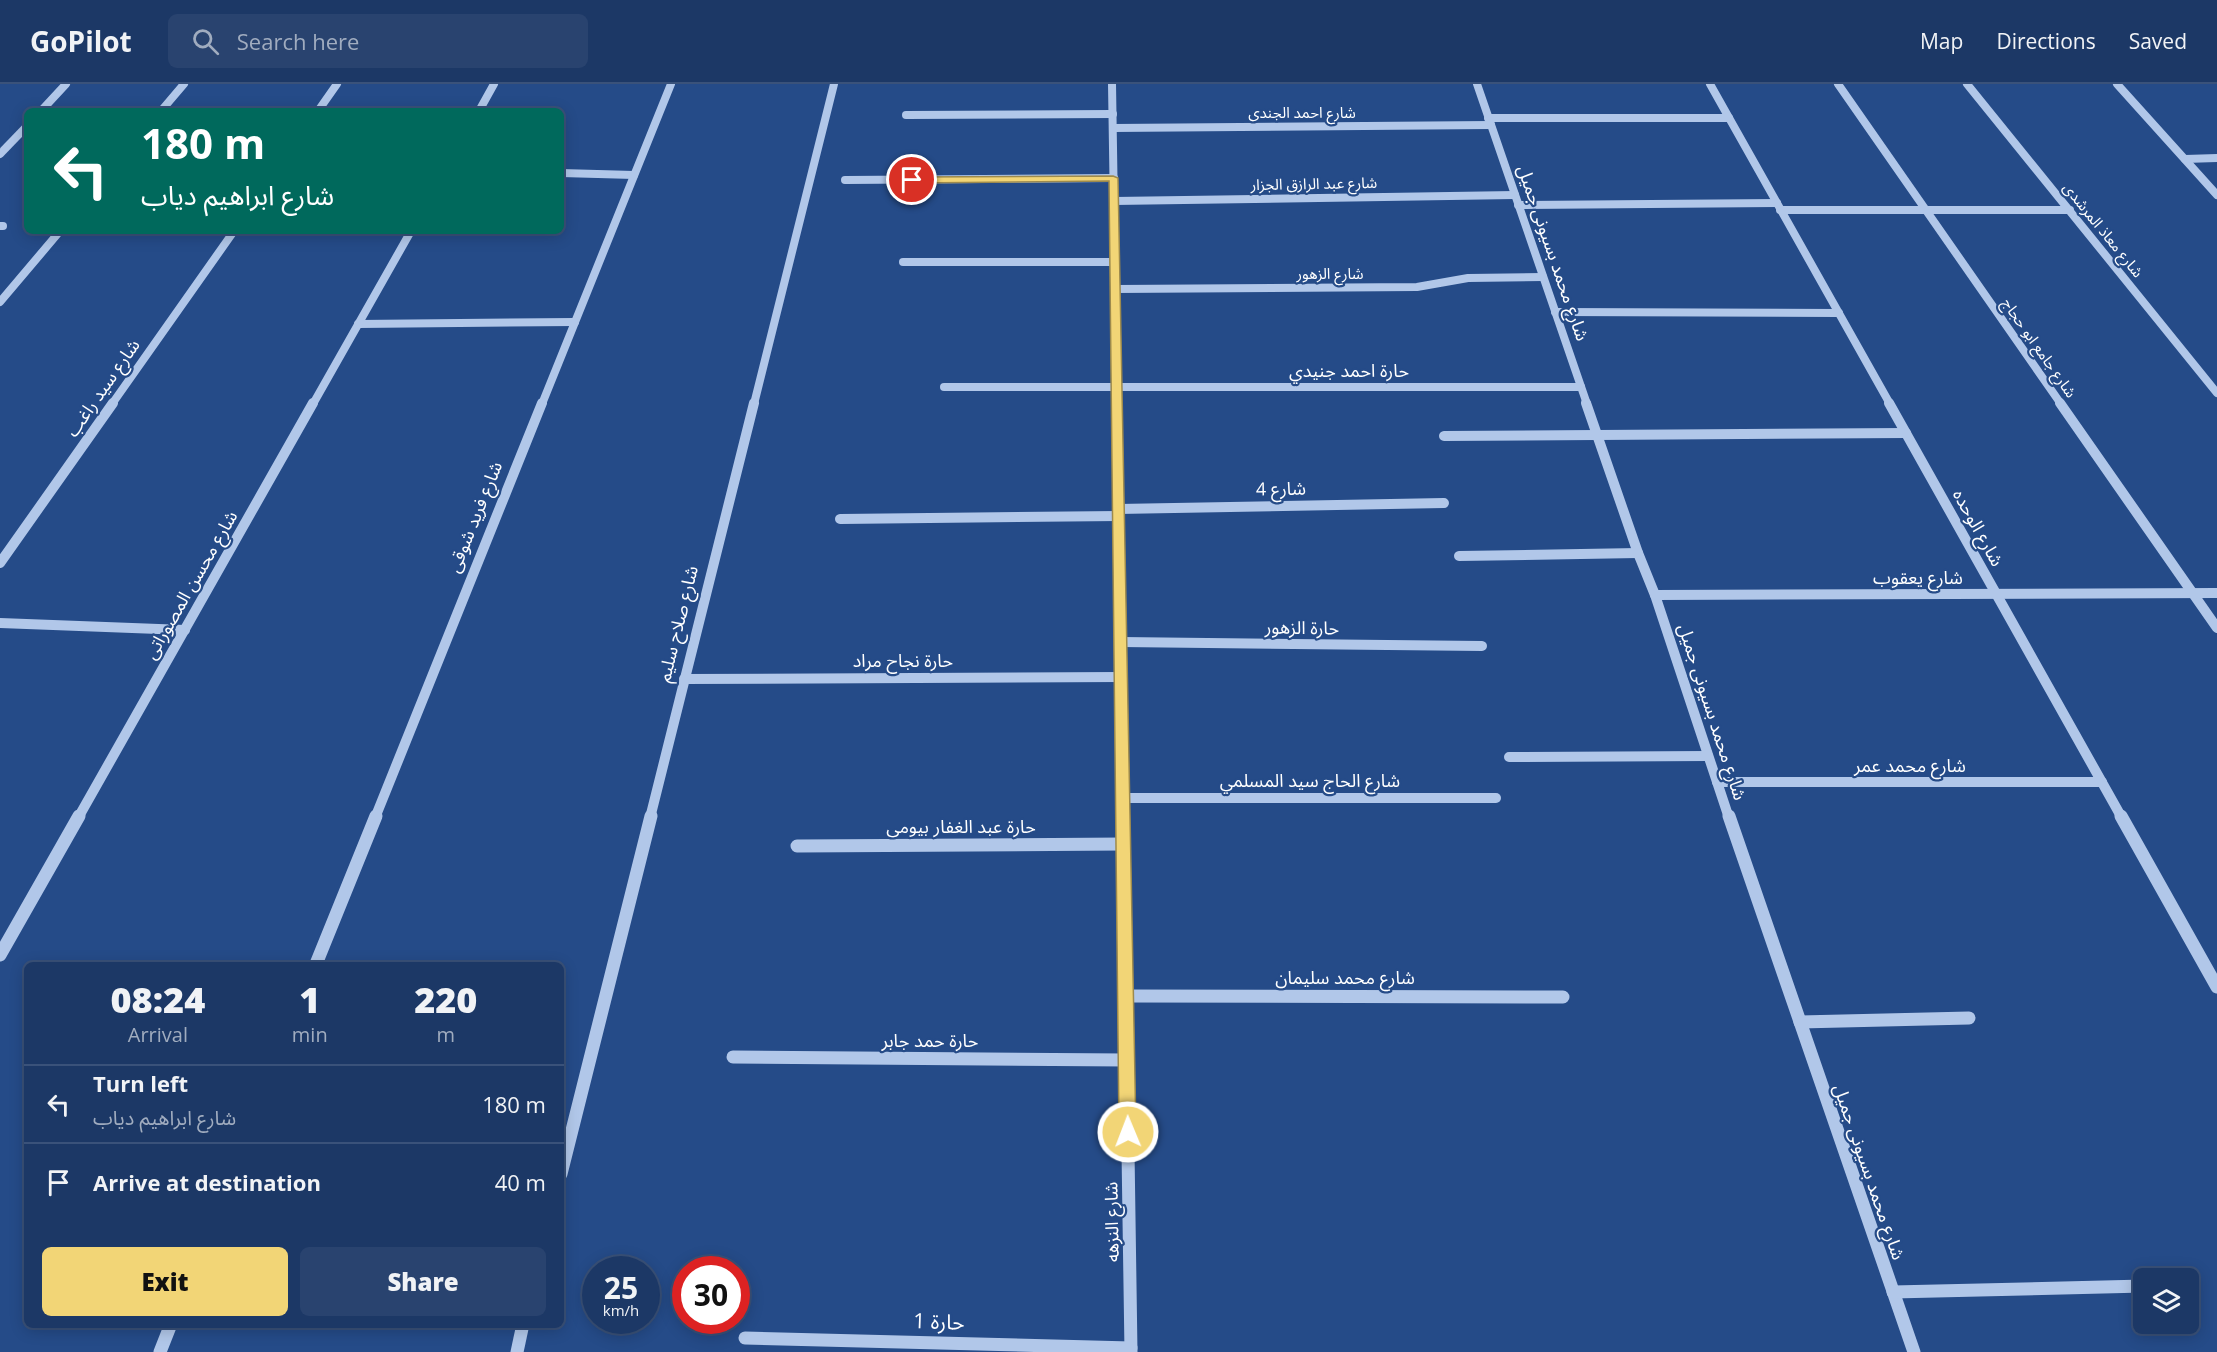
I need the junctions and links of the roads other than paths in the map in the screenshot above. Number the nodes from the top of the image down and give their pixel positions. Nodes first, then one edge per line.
1 (66, 84) edge
2 (184, 84) edge
3 (337, 84) edge
4 (494, 84) edge
5 (671, 84) edge
6 (834, 84) edge
7 (1112, 84) edge
8 (1477, 84) edge
9 (1710, 84) edge
10 (1838, 84) edge
11 (1967, 84) edge
12 (2117, 84) edge
13 (44, 108) edge
14 (164, 108) edge
15 (320, 108) edge
16 (481, 108) edge
17 (1113, 114) junction
18 (906, 115) dead end
19 (1729, 118) junction
20 (1490, 121) junction
21 (1113, 128) junction
22 (24, 129) edge
23 (0, 154) edge
24 (2217, 158) edge
25 (2185, 159) junction
26 (564, 173) edge
27 (634, 175) junction
28 (1113, 178) junction
29 (845, 180) dead end
30 (2217, 195) edge
31 (1517, 200) junction
32 (1114, 201) junction
33 (1779, 207) junction
34 (1926, 210) junction
35 (2070, 210) junction
36 (57, 234) edge
37 (232, 234) edge
38 (409, 234) edge
39 (903, 262) dead end
40 (1115, 262) junction
41 (1544, 277) junction
42 (1115, 289) junction
43 (0, 302) edge
44 (1555, 312) junction
45 (1839, 313) junction
46 (575, 322) junction
47 (358, 324) junction
48 (944, 387) dead end
49 (1581, 387) junction
50 (1117, 388) junction
51 (2217, 393) edge
52 (1906, 433) junction
53 (1598, 435) junction
54 (1444, 436) dead end
55 (1444, 503) dead end
56 (1118, 512) junction
57 (840, 519) dead end
58 (1638, 553) junction
59 (1459, 556) dead end
60 (0, 563) edge
61 (2193, 593) junction
62 (2217, 593) edge
63 (1996, 594) junction
64 (1655, 595) junction
65 (0, 623) edge
66 (2217, 628) edge
67 (185, 630) junction
68 (1121, 642) junction
69 (1482, 646) dead end
70 (1121, 677) junction
71 (684, 679) junction
72 (1708, 756) junction
73 (1509, 757) dead end
74 (1718, 782) junction
75 (2102, 782) junction
76 (1123, 798) junction
77 (1496, 798) dead end
78 (1124, 844) junction
79 (797, 846) dead end
80 (0, 955) edge
81 (317, 962) edge
82 (2217, 987) edge
83 (1126, 996) junction
84 (1563, 997) dead end
85 (1969, 1018) dead end
86 (1800, 1022) junction
87 (733, 1057) dead end
88 (1126, 1060) junction
89 (564, 1162) edge
90 (2133, 1286) edge
91 (1893, 1292) junction
92 (169, 1328) edge
93 (522, 1328) edge
94 (745, 1338) dead end
95 (1131, 1350) edge
96 (160, 1352) edge
97 (516, 1352) edge
98 (1914, 1352) edge

1 - 13 street
2 - 14 street
3 - 15 street
4 - 16 street
5 - 27 street, شارع فريد شوقى
6 - 71 street, شارع صلاح سليم
7 - 17 street, شارع النزهه
8 - 20 street, شارع محمد بسيونى جميل
9 - 19 street, شارع الوحده
10 - 34 street, شارع جامع ابو حجاج
11 - 35 street, شارع معاذ المرشدى
12 - 25 street
17 - 18 street
17 - 21 street, شارع النزهه
19 - 20 street, شارع احمد الجندى
19 - 33 street, شارع الوحده
20 - 21 street, شارع احمد الجندى
20 - 31 street, شارع محمد بسيونى جميل
21 - 28 street, شارع النزهه
22 - 23 street
24 - 25 street
25 - 30 street
26 - 27 street
27 - 46 street, شارع فريد شوقى
28 - 29 street
28 - 32 street, شارع النزهه
31 - 32 street, شارع عبد الرازق الجزار
31 - 33 street, شارع عبد الرازق الجزار
31 - 41 street, شارع محمد بسيونى جميل
32 - 40 street, شارع النزهه
33 - 34 street, شارع عبد الرازق الجزار
33 - 45 street, شارع الوحده
34 - 35 street, شارع عبد الرازق الجزار
34 - 61 street, شارع جامع ابو حجاج
35 - 51 street, شارع معاذ المرشدى
36 - 43 street
37 - 60 street, شارع سيد راغب
38 - 47 street, شارع محسن المصوراتى
39 - 40 street
40 - 42 street, شارع النزهه
41 - 42 street, شارع الزهور
41 - 44 street, شارع محمد بسيونى جميل
42 - 50 street, شارع النزهه
44 - 45 street
44 - 49 street, شارع محمد بسيونى جميل
45 - 52 street, شارع الوحده
46 - 47 street
46 - 81 street, شارع فريد شوقى
47 - 67 street, شارع محسن المصوراتى
48 - 50 street, حارة احمد جنيدي
49 - 50 street, حارة احمد جنيدي
49 - 53 street, شارع محمد بسيونى جميل
50 - 56 street, شارع النزهه
52 - 53 street
52 - 63 street, شارع الوحده
53 - 54 street
53 - 58 street, شارع محمد بسيونى جميل
55 - 56 street, شارع 4
56 - 57 street, شارع 4
56 - 68 street, شارع النزهه
58 - 59 street
58 - 64 street, شارع محمد بسيونى جميل
61 - 62 street, شارع يعقوب
61 - 63 street, شارع يعقوب
61 - 66 street, شارع جامع ابو حجاج
63 - 64 street, شارع يعقوب
63 - 75 street, شارع الوحده
64 - 72 street, شارع محمد بسيونى جميل
65 - 67 street
67 - 80 street, شارع محسن المصوراتى
68 - 69 street, حارة الزهور
68 - 70 street, شارع النزهه
70 - 71 street, حارة نجاح مراد
70 - 76 street, شارع النزهه
71 - 89 street, شارع صلاح سليم
72 - 73 street
72 - 74 street, شارع محمد بسيونى جميل
74 - 75 street, شارع محمد عمر
74 - 86 street, شارع محمد بسيونى جميل
75 - 82 street, شارع الوحده
76 - 77 street, شارع الحاج سيد المسلمي
76 - 78 street, شارع النزهه
78 - 79 street, حارة عبد الغفار بيومى
78 - 83 street, شارع النزهه
83 - 84 street, شارع محمد سليمان
83 - 88 street, شارع النزهه
85 - 86 street
86 - 91 street, شارع محمد بسيونى جميل
87 - 88 street, حارة حمد جابر
88 - 95 street, شارع النزهه
90 - 91 street
91 - 98 street, شارع محمد بسيونى جميل
92 - 96 street
93 - 97 street
94 - 95 street, حارة 1

